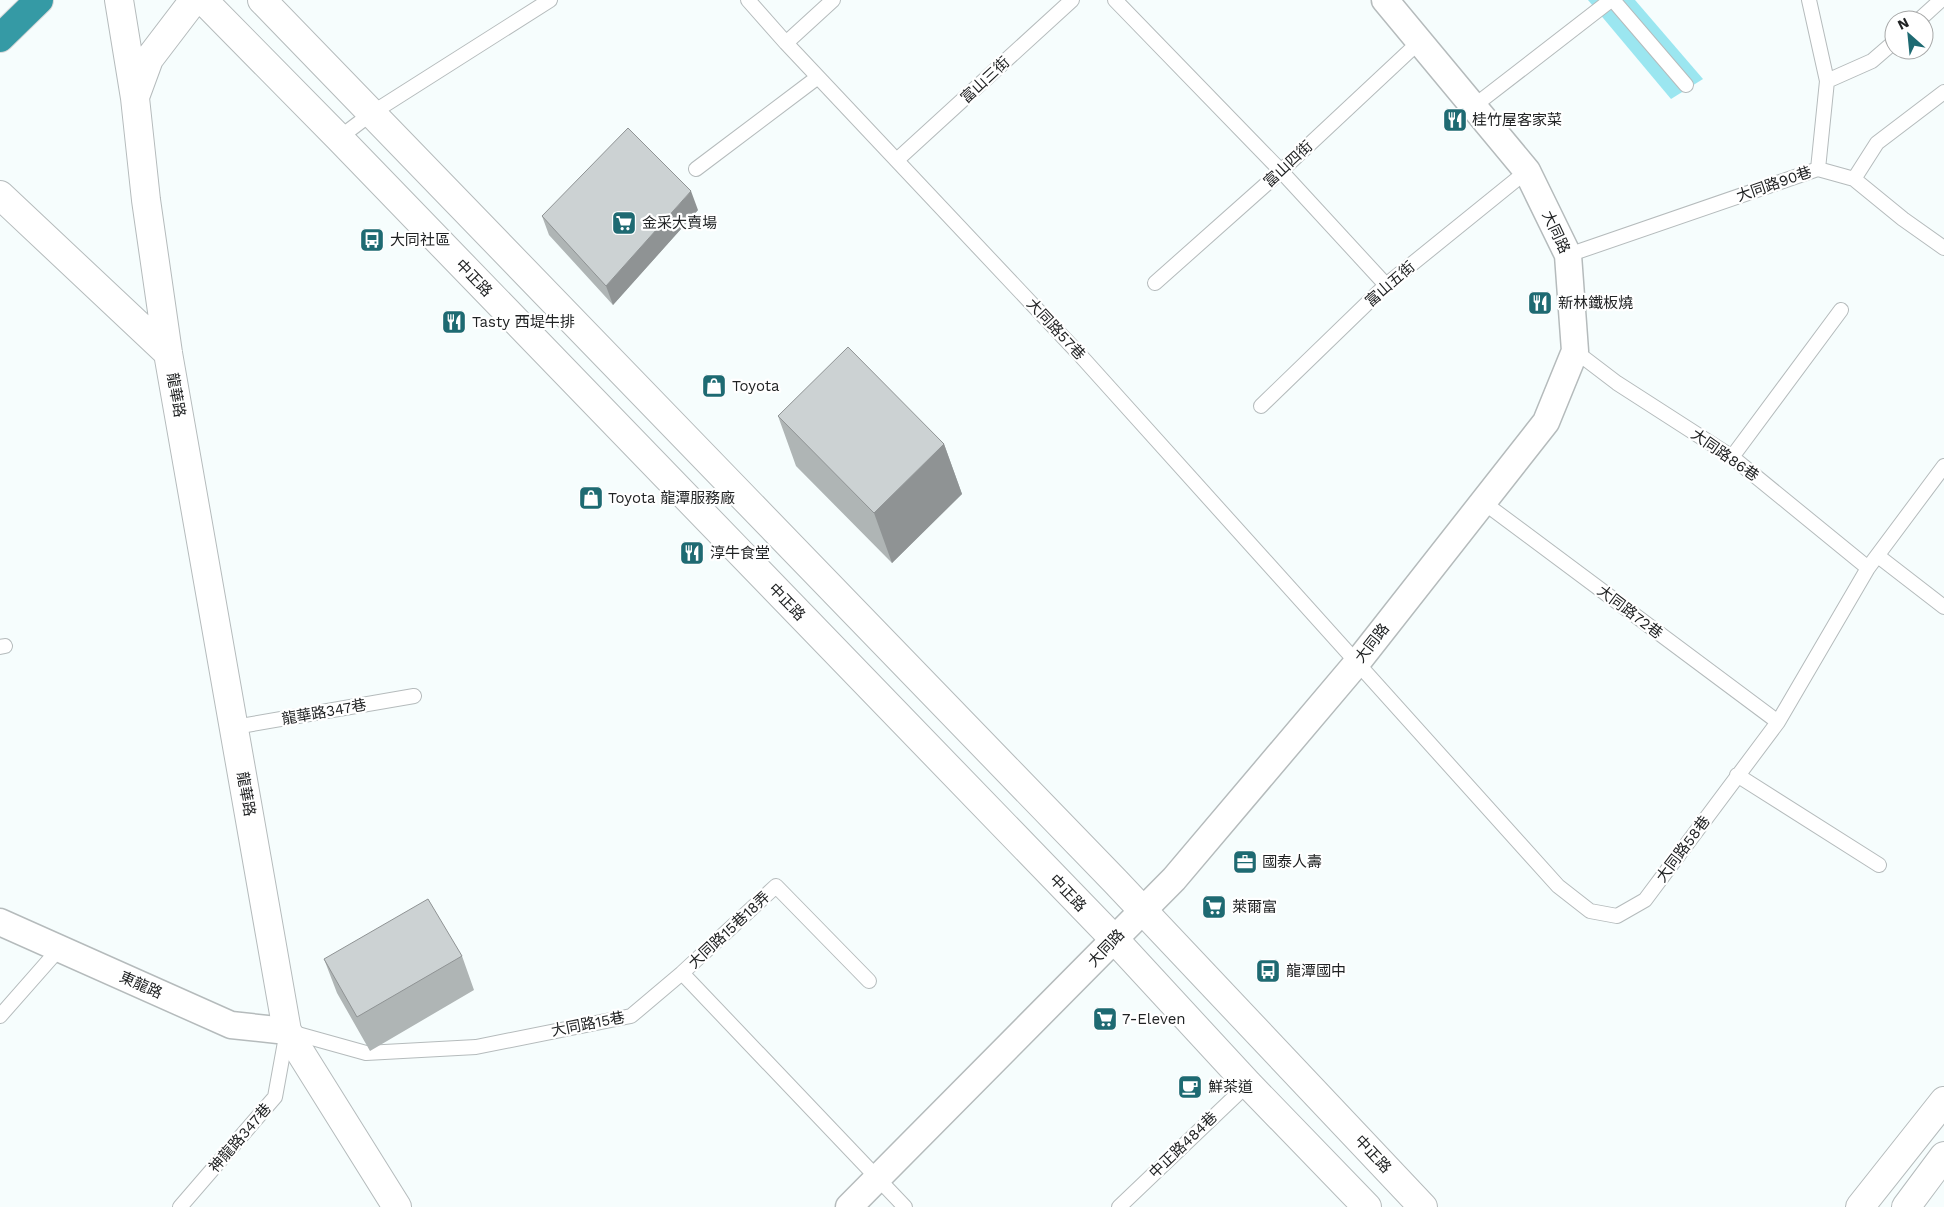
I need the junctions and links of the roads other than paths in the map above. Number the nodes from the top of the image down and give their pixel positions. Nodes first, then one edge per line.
1 (39, 0) edge
2 (118, 0) edge
3 (194, 0) edge
4 (203, 0) edge
5 (262, 0) edge
6 (550, 0) edge
7 (748, 0) edge
8 (833, 0) edge
9 (1072, 0) edge
10 (1115, 0) edge
11 (1385, 0) edge
12 (1612, 0) edge
13 (1809, 0) edge
14 (1941, 0) edge
15 (1930, 10) edge
16 (0, 38) edge
17 (1419, 42) junction
18 (786, 43) junction
19 (1884, 51) edge
20 (818, 77) junction
21 (1827, 82) junction
22 (1686, 85) dead end
23 (1944, 92) edge
24 (135, 98) junction
25 (1474, 106) junction
26 (372, 113) junction
27 (339, 138) junction
28 (898, 160) junction
29 (696, 169) dead end
30 (1818, 170) junction
31 (1281, 171) junction
32 (1527, 171) junction
33 (1854, 179) junction
34 (0, 195) edge
35 (1944, 248) edge
36 (1568, 256) junction
37 (1155, 283) dead end
38 (1386, 285) junction
39 (1841, 310) dead end
40 (1575, 351) junction
41 (168, 353) junction
42 (1261, 406) dead end
43 (1732, 457) junction
44 (1944, 466) edge
45 (1483, 502) junction
46 (1878, 556) junction
47 (1868, 568) junction
48 (1944, 607) edge
49 (1356, 664) junction
50 (414, 696) dead end
51 (1778, 722) junction
52 (235, 727) junction
53 (1738, 775) junction
54 (1879, 865) dead end
55 (1142, 911) junction
56 (0, 922) edge
57 (1114, 940) junction
58 (59, 949) junction
59 (682, 973) junction
60 (869, 981) dead end
61 (0, 1016) edge
62 (287, 1031) junction
63 (1248, 1084) junction
64 (1944, 1101) edge
65 (1944, 1156) edge
66 (879, 1179) junction
67 (180, 1207) edge
68 (397, 1207) edge
69 (849, 1207) edge
70 (905, 1207) edge
71 (1119, 1207) edge
72 (1367, 1207) edge
73 (1423, 1207) edge
74 (1860, 1207) edge
75 (1906, 1207) edge

1 - 16 highway
2 - 24 main road, 龍華路
3 - 24 main road, 龍華路
4 - 27 main road, 中正路
5 - 26 main road, 中正路
6 - 26 lane
7 - 18 lane, 大同路57巷
8 - 18 lane
9 - 28 lane, 富山三街
10 - 31 lane
11 - 17 street, 大同路
12 - 22 lane
12 - 25 lane
13 - 21 lane, 大同路90巷
14 - 15 lane
17 - 25 street, 大同路
17 - 31 lane, 富山四街
18 - 20 lane, 大同路57巷
19 - 21 lane
20 - 28 lane, 大同路57巷
20 - 29 lane
21 - 30 lane, 大同路90巷
23 - 33 lane
24 - 41 main road, 龍華路
25 - 32 street, 大同路
26 - 27 lane
26 - 55 main road, 中正路
27 - 57 main road, 中正路
28 - 49 lane, 大同路57巷
30 - 33 lane
30 - 36 lane, 大同路90巷
31 - 37 lane, 富山四街
31 - 38 lane
32 - 36 street, 大同路
32 - 38 lane, 富山五街
33 - 35 lane
34 - 41 main road, 龍華路
36 - 40 street, 大同路
38 - 42 lane, 富山五街
39 - 43 lane
40 - 43 lane, 大同路86巷
40 - 45 street, 大同路
41 - 52 main road, 龍華路
43 - 47 lane, 大同路86巷
44 - 46 lane, 大同路58巷
45 - 49 street, 大同路
45 - 51 lane, 大同路72巷
46 - 47 lane, 大同路58巷
46 - 48 lane
47 - 51 lane, 大同路58巷
49 - 53 lane, 大同路58巷
49 - 55 street, 大同路
50 - 52 lane, 龍華路347巷
51 - 53 lane, 大同路58巷
52 - 62 main road, 龍華路
53 - 54 lane
55 - 57 street, 大同路
55 - 73 main road, 中正路
56 - 58 street, 東龍路
57 - 63 main road, 中正路
57 - 66 street, 大同路
58 - 61 lane
58 - 62 street, 東龍路
59 - 60 lane, 大同路15巷18弄
59 - 62 lane, 大同路15巷
59 - 66 lane
62 - 67 lane, 神龍路347巷
62 - 68 main road, 龍華路
63 - 71 lane, 中正路484巷
63 - 72 main road, 中正路
64 - 74 main road
65 - 75 main road
66 - 69 street, 大同路
66 - 70 lane

